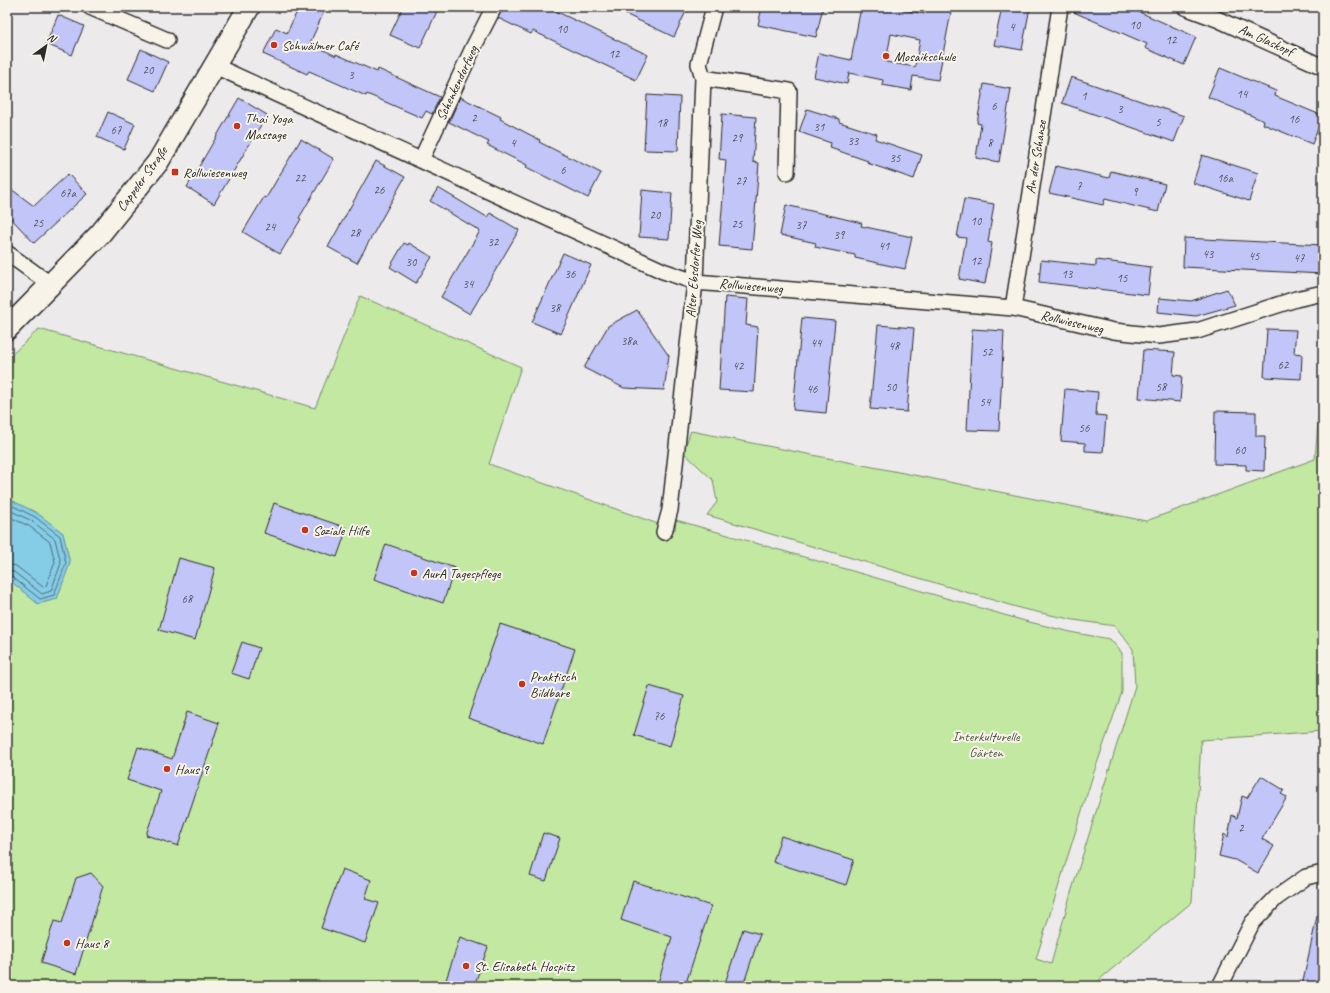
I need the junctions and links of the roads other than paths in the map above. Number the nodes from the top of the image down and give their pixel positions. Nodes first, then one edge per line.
1 (90, 7) edge
2 (249, 7) edge
3 (494, 7) edge
4 (714, 7) edge
5 (1060, 7) edge
6 (1185, 7) edge
7 (167, 40) dead end
8 (215, 66) junction
9 (1323, 67) edge
10 (702, 78) junction
11 (421, 160) junction
12 (787, 172) dead end
13 (7, 253) edge
14 (695, 282) junction
15 (50, 284) junction
16 (1323, 293) edge
17 (1013, 308) junction
18 (7, 329) edge
19 (664, 532) dead end
20 (1323, 873) edge
21 (1220, 986) edge

1 - 7 street
2 - 8 main road, Cappeler Straße
3 - 11 street, Schenkendorfweg
4 - 10 street, Alter Ebsdorfer Weg
5 - 17 street, An der Schanze
6 - 9 street, Am Glaskopf
8 - 11 street, Rollwiesenweg
8 - 15 main road, Cappeler Straße
10 - 12 street
10 - 14 street, Alter Ebsdorfer Weg
11 - 14 street, Rollwiesenweg
13 - 15 street
14 - 17 street, Rollwiesenweg
14 - 19 street, Alter Ebsdorfer Weg
15 - 18 main road, Cappeler Straße
16 - 17 street, Rollwiesenweg
20 - 21 street

